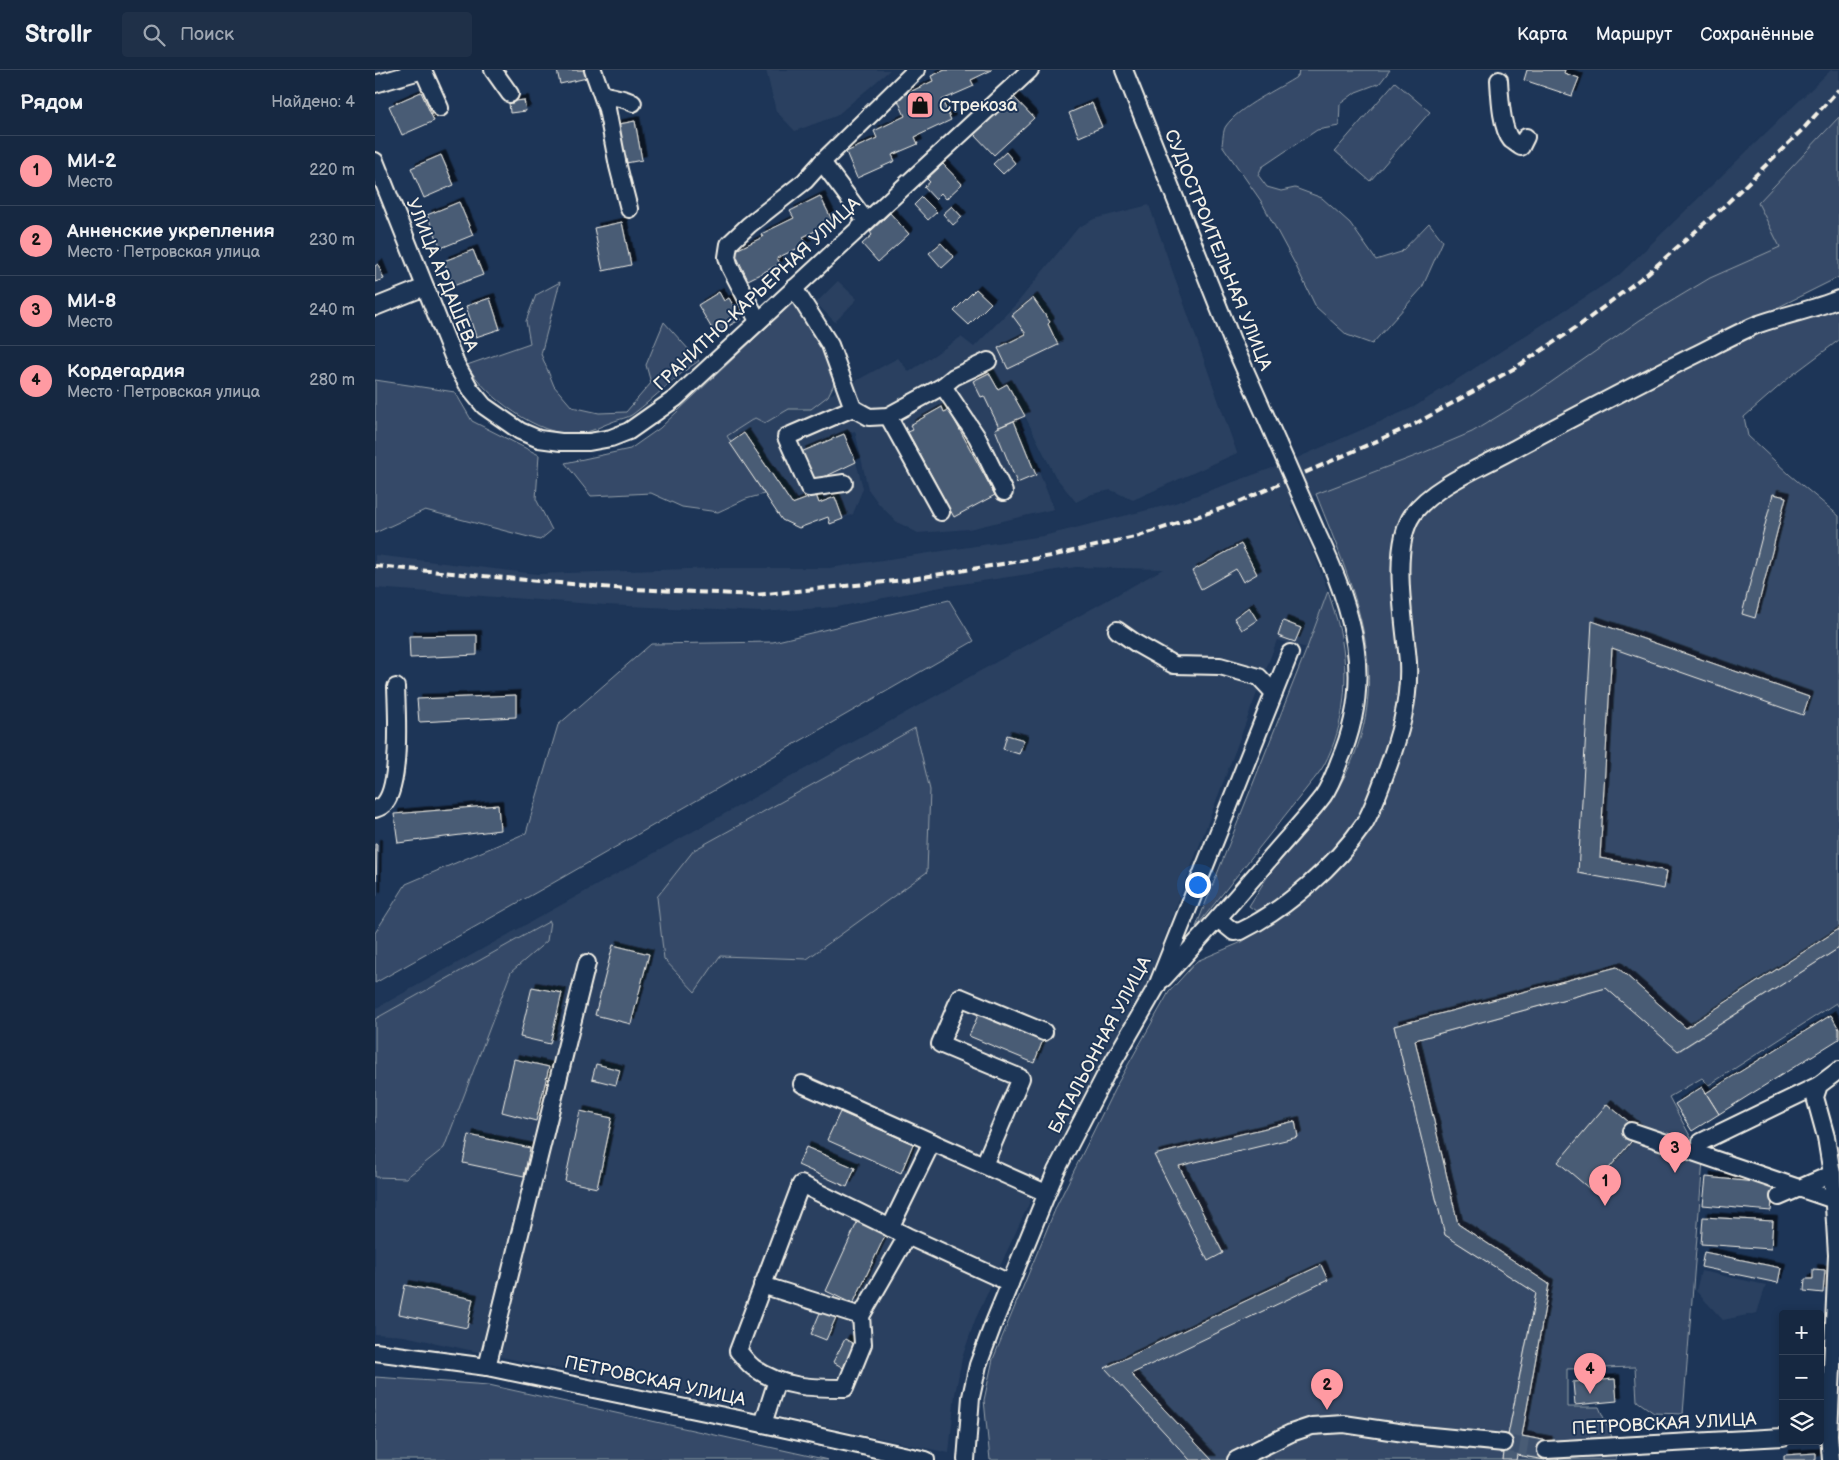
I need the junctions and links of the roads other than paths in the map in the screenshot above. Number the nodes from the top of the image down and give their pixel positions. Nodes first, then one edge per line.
1 (423, 70) edge
2 (493, 70) edge
3 (593, 70) edge
4 (915, 70) edge
5 (1030, 70) edge
6 (1124, 70) edge
7 (1499, 80) dead end
8 (375, 84) edge
9 (510, 94) dead end
10 (603, 94) junction
11 (633, 103) dead end
12 (440, 108) dead end
13 (1526, 137) dead end
14 (375, 161) edge
15 (822, 162) junction
16 (629, 209) dead end
17 (866, 221) junction
18 (425, 287) junction
19 (794, 288) junction
20 (1839, 299) edge
21 (375, 307) edge
22 (758, 321) junction
23 (988, 361) dead end
24 (943, 386) junction
25 (477, 400) joint
26 (853, 408) junction
27 (887, 416) junction
28 (844, 483) dead end
29 (1004, 492) dead end
30 (941, 512) dead end
31 (1117, 630) dead end
32 (1290, 653) dead end
33 (396, 687) dead end
34 (1274, 693) junction
35 (375, 809) edge
36 (1218, 919) junction
37 (587, 963) dead end
38 (1157, 986) junction
39 (1044, 1032) dead end
40 (1839, 1070) edge
41 (802, 1084) dead end
42 (1819, 1085) junction
43 (1631, 1131) dead end
44 (932, 1142) junction
45 (1701, 1142) dead end
46 (984, 1165) junction
47 (1832, 1174) junction
48 (1799, 1188) junction
49 (1046, 1193) junction
50 (1779, 1196) dead end
51 (1834, 1200) junction
52 (890, 1228) junction
53 (907, 1236) junction
54 (1010, 1283) junction
55 (762, 1285) junction
56 (861, 1316) junction
57 (375, 1352) edge
58 (487, 1367) junction
59 (777, 1380) junction
60 (763, 1424) junction
61 (1829, 1435) edge
62 (1779, 1437) edge
63 (1503, 1443) tunnel mouth
64 (1547, 1450) tunnel mouth
65 (926, 1460) edge
66 (966, 1460) edge
67 (1236, 1460) edge
68 (1831, 1460) edge

1 - 8 street
1 - 12 street
2 - 9 street
3 - 10 street
4 - 15 street
5 - 17 street, ГРАНИТНО-КАРЬЕРНАЯ УЛИЦА
6 - 36 street, СУДОСТРОИТЕЛЬНАЯ УЛИЦА, bridge
7 - 13 street
10 - 11 street
10 - 16 street
14 - 18 street, УЛИЦА АРДАШЕВА
15 - 17 street
15 - 22 street
17 - 19 street, ГРАНИТНО-КАРЬЕРНАЯ УЛИЦА
18 - 21 street
18 - 25 street, УЛИЦА АРДАШЕВА
19 - 22 street, ГРАНИТНО-КАРЬЕРНАЯ УЛИЦА
19 - 26 street
20 - 36 street
22 - 25 street, ГРАНИТНО-КАРЬЕРНАЯ УЛИЦА
23 - 24 street
24 - 27 street
24 - 29 street
26 - 27 street
26 - 28 street
27 - 30 street
31 - 34 street
32 - 34 street, БАТАЛЬОННАЯ УЛИЦА
33 - 35 street
34 - 38 street, БАТАЛЬОННАЯ УЛИЦА
36 - 38 street
37 - 58 street
38 - 49 street, БАТАЛЬОННАЯ УЛИЦА
39 - 46 street
40 - 42 street
41 - 44 street
42 - 45 street
42 - 47 street
43 - 48 street
44 - 46 street
44 - 52 street
46 - 49 street
47 - 48 street
47 - 51 street
48 - 50 street
48 - 51 street
49 - 54 street, БАТАЛЬОННАЯ УЛИЦА
51 - 61 street
52 - 53 street
52 - 55 street
53 - 54 street
53 - 56 street
54 - 66 street, БАТАЛЬОННАЯ УЛИЦА
55 - 56 street
55 - 59 street
56 - 59 street
57 - 58 street, ПЕТРОВСКАЯ УЛИЦА
58 - 60 street, ПЕТРОВСКАЯ УЛИЦА
59 - 60 street
60 - 65 street, ПЕТРОВСКАЯ УЛИЦА
61 - 68 street
62 - 64 street, ПЕТРОВСКАЯ УЛИЦА
63 - 67 street

